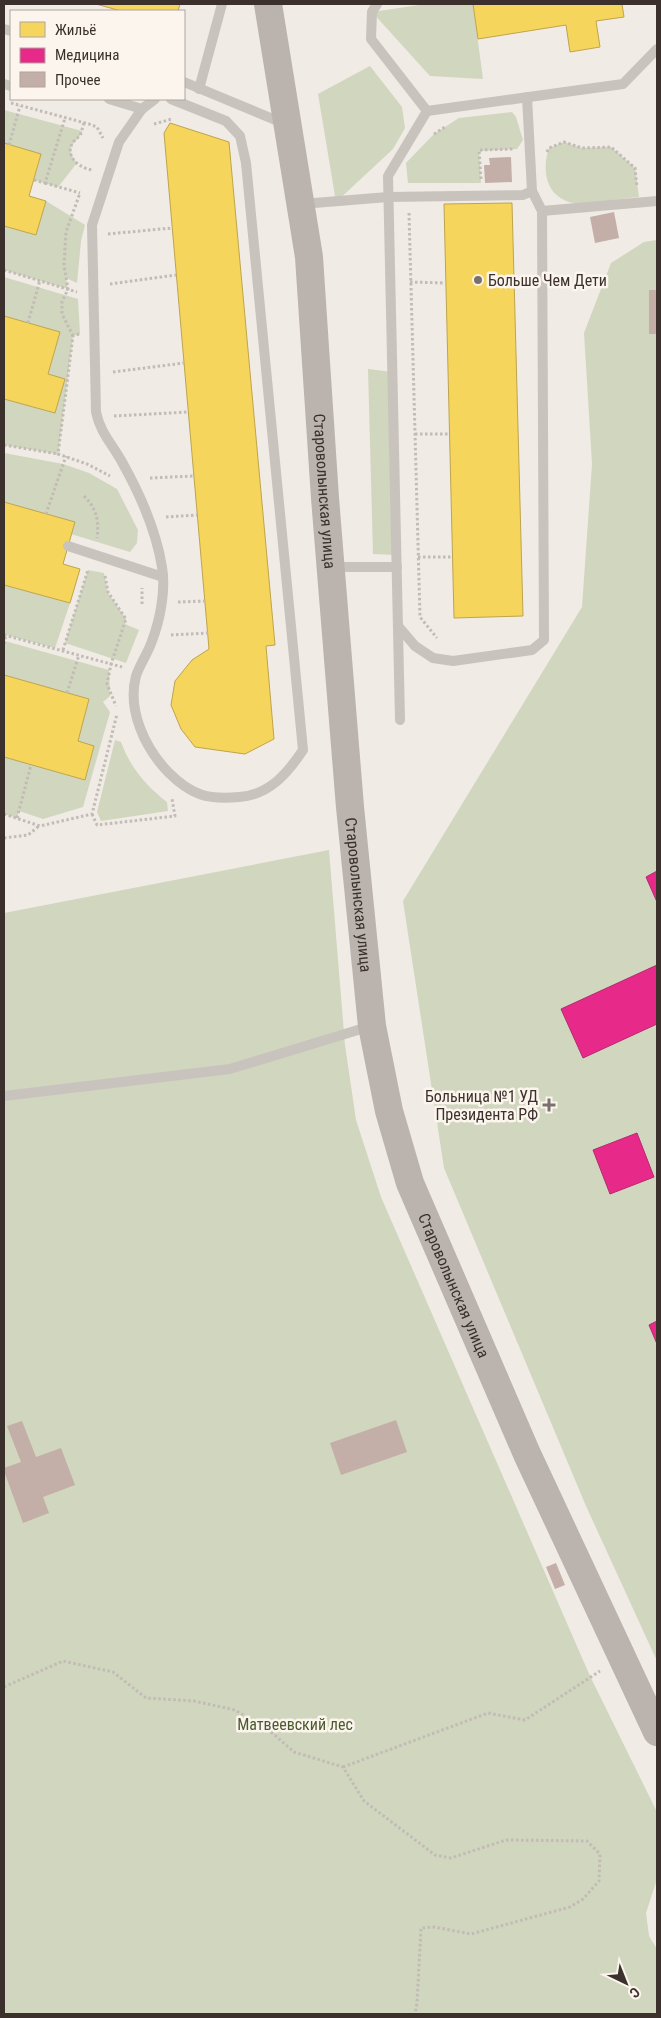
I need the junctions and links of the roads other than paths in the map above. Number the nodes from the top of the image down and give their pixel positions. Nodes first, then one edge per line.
1 (222, 4) edge
2 (268, 4) edge
3 (377, 4) edge
4 (657, 50) edge
5 (185, 82) edge
6 (199, 89) junction
7 (527, 97) junction
8 (112, 100) edge
9 (154, 100) edge
10 (174, 100) edge
11 (142, 109) junction
12 (427, 111) junction
13 (288, 125) junction
14 (532, 191) junction
15 (388, 197) junction
16 (657, 201) edge
17 (300, 204) junction
18 (542, 211) junction
19 (68, 546) dead end
20 (331, 567) junction
21 (397, 567) junction
22 (162, 577) junction
23 (398, 626) junction
24 (400, 720) dead end
25 (372, 1026) junction
26 (4, 1096) edge
27 (657, 1732) edge

1 - 6 lane
2 - 13 street, Староволынская улица
3 - 12 lane
4 - 7 lane
5 - 6 lane
6 - 13 lane
7 - 12 lane
7 - 14 lane
8 - 11 lane
9 - 11 lane
10 - 22 lane
11 - 22 lane
12 - 15 lane
13 - 17 street, Староволынская улица
14 - 15 lane
14 - 18 lane
15 - 17 lane
15 - 21 lane
16 - 18 lane
17 - 20 street, Староволынская улица
18 - 23 lane
19 - 22 lane
20 - 21 lane
20 - 25 street, Староволынская улица
21 - 23 lane
23 - 24 lane
25 - 26 lane
25 - 27 street, Староволынская улица

